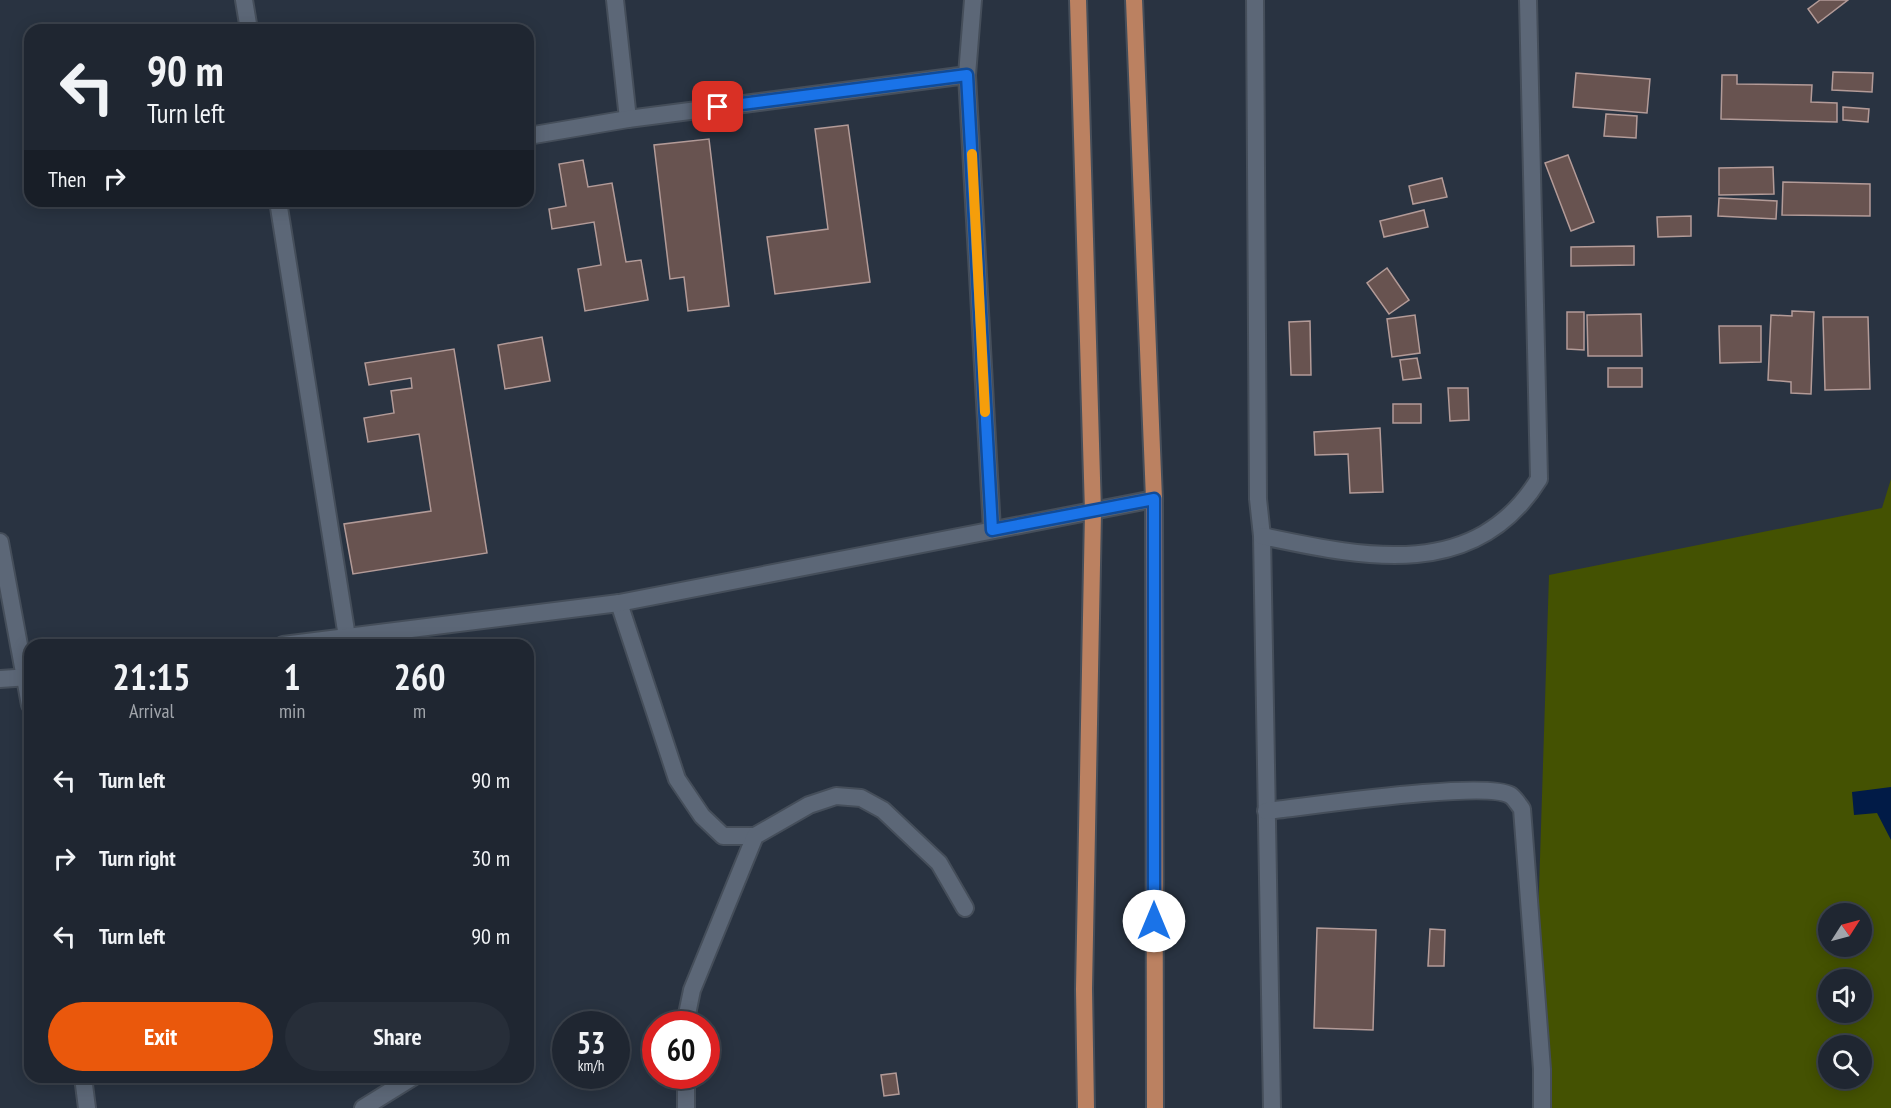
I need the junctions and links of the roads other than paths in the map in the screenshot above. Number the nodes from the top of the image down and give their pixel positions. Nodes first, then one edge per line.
1 (244, 0) edge
2 (615, 0) edge
3 (973, 0) edge
4 (1078, 0) edge
5 (1134, 0) edge
6 (1255, 0) edge
7 (1528, 0) edge
8 (248, 24) edge
9 (967, 75) junction
10 (628, 119) junction
11 (534, 135) edge
12 (279, 207) edge
13 (1154, 499) junction
14 (1092, 512) junction
15 (992, 530) junction
16 (1262, 536) junction
17 (0, 542) edge
18 (620, 603) junction
19 (347, 637) junction
20 (331, 639) edge
21 (24, 658) edge
22 (24, 677) edge
23 (0, 680) edge
24 (1266, 811) junction
25 (755, 836) junction
26 (965, 908) dead end
27 (688, 1011) edge
28 (84, 1083) edge
29 (403, 1083) edge
30 (686, 1089) edge
31 (87, 1108) edge
32 (363, 1108) edge
33 (686, 1108) edge
34 (1086, 1108) edge
35 (1155, 1108) edge
36 (1272, 1108) edge
37 (1542, 1108) edge

1 - 8 street
2 - 10 street
3 - 9 street
4 - 14 main road
5 - 13 main road
6 - 16 street
7 - 16 street
9 - 10 street
9 - 15 street
10 - 11 street
12 - 19 street
13 - 14 street
13 - 35 main road
14 - 15 street
14 - 34 main road
15 - 18 street
16 - 24 street
17 - 21 street
18 - 19 street
18 - 25 street
19 - 20 street
22 - 23 street
24 - 36 street
24 - 37 street
25 - 26 street
25 - 27 street
28 - 31 street
29 - 32 street
30 - 33 street

